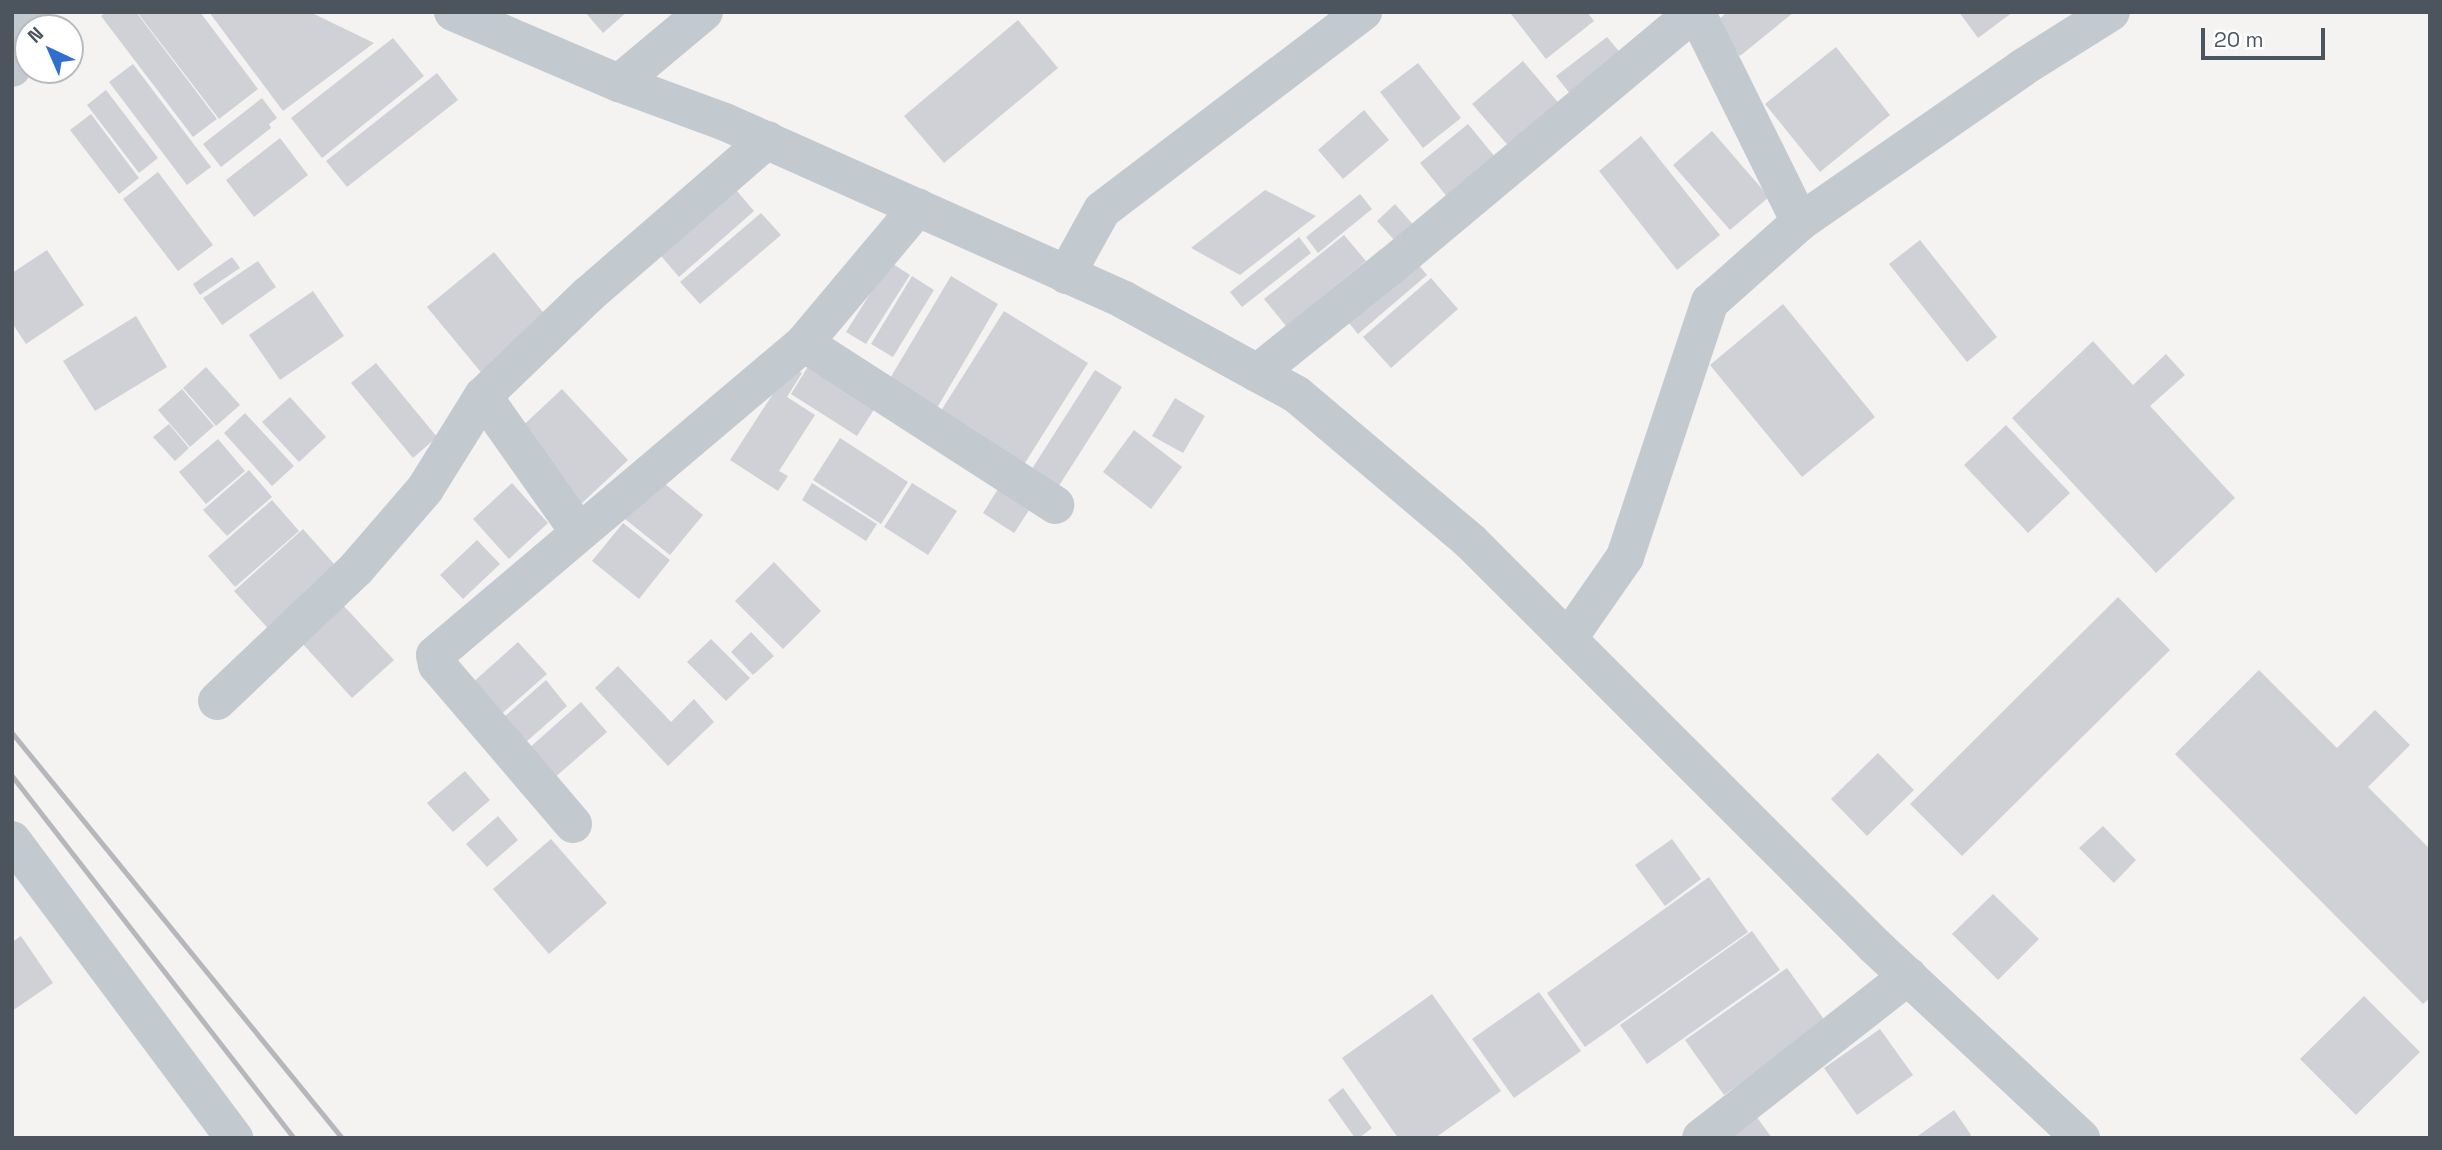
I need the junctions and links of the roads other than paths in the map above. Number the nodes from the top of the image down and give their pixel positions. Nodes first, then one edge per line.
1 (31, 12) edge
2 (453, 12) edge
3 (704, 12) edge
4 (1363, 12) edge
5 (1696, 12) edge
6 (2111, 12) edge
7 (12, 68) edge
8 (619, 83) junction
9 (767, 140) junction
10 (918, 207) junction
11 (1800, 222) junction
12 (1066, 275) junction
13 (804, 343) junction
14 (1257, 373) junction
15 (483, 396) junction
16 (1055, 505) dead end
17 (579, 533) junction
18 (1568, 639) junction
19 (217, 701) dead end
20 (573, 824) dead end
21 (12, 840) edge
22 (1908, 976) junction
23 (234, 1138) edge
24 (1701, 1138) edge
25 (2081, 1138) edge

1 - 7 street
2 - 8 street
3 - 8 street
4 - 12 street
5 - 11 street
5 - 14 street
6 - 11 street
8 - 9 street
9 - 10 street
9 - 15 street
10 - 12 street
10 - 13 street
11 - 18 street
12 - 14 street
13 - 16 street
13 - 17 street
14 - 18 street
15 - 17 street
15 - 19 street
17 - 20 street
18 - 22 street
21 - 23 street
22 - 24 street
22 - 25 street

